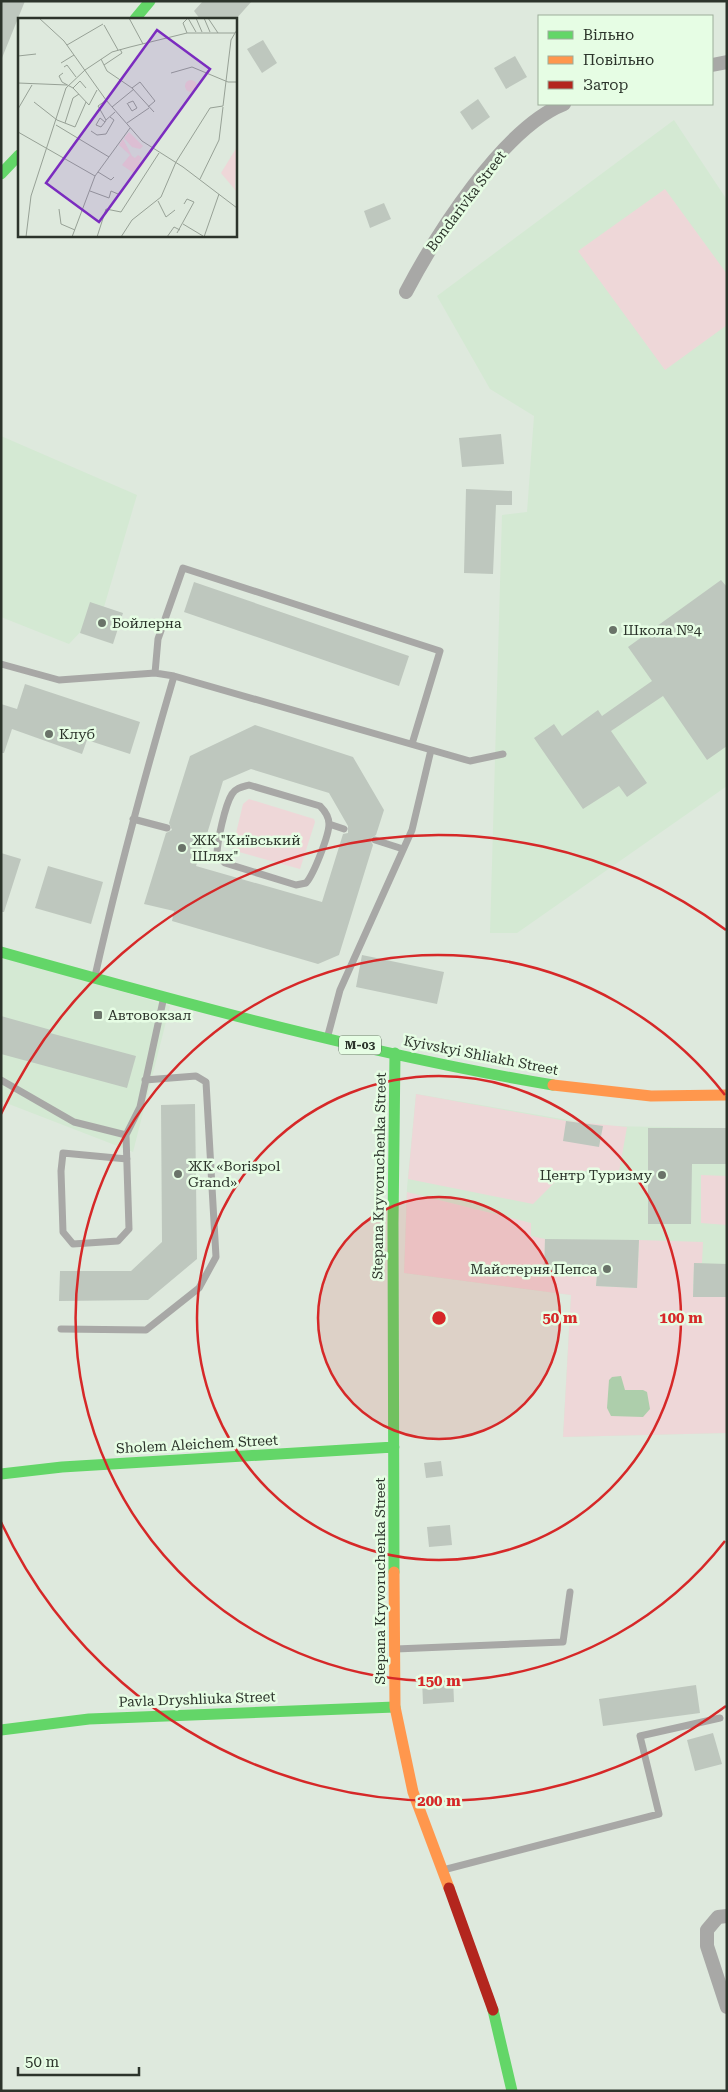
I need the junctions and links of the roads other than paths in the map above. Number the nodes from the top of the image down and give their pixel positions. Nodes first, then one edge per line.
1 (150, 1) edge
2 (136, 18) edge
3 (727, 62) edge
4 (713, 65) edge
5 (561, 105) edge
6 (18, 157) edge
7 (1, 174) edge
8 (406, 292) dead end
9 (1, 664) edge
10 (155, 673) junction
11 (174, 676) junction
12 (412, 744) junction
13 (431, 750) junction
14 (503, 754) dead end
15 (133, 819) junction
16 (329, 824) junction
17 (167, 828) dead end
18 (344, 829) dead end
19 (205, 839) dead end
20 (375, 840) dead end
21 (217, 843) junction
22 (403, 849) junction
23 (1, 952) edge
24 (94, 978) junction
25 (163, 997) junction
26 (327, 1038) junction
27 (396, 1053) junction
28 (1, 1080) edge
29 (146, 1080) junction
30 (727, 1094) edge
31 (126, 1134) junction
32 (127, 1159) junction
33 (61, 1329) dead end
34 (394, 1447) junction
35 (1, 1474) edge
36 (570, 1592) dead end
37 (395, 1650) junction
38 (395, 1708) junction
39 (720, 1718) dead end
40 (1, 1730) edge
41 (442, 1870) junction
42 (727, 1916) edge
43 (727, 2007) edge
44 (512, 2091) edge

1 - 2 main road
3 - 4 street
5 - 8 street, Bondarivka Street
6 - 7 main road
9 - 10 lane
10 - 11 lane
10 - 12 lane
11 - 12 lane
11 - 15 lane
12 - 13 lane
13 - 14 lane
13 - 22 lane
15 - 17 lane
15 - 24 lane
16 - 18 lane
16 - 21 lane
16 - 21 lane
19 - 21 lane
20 - 22 lane
22 - 26 lane
23 - 24 main road, Kyivskyi Shliakh Street / М-03
24 - 25 main road, Kyivskyi Shliakh Street / М-03
25 - 26 main road, Kyivskyi Shliakh Street / М-03
25 - 29 lane
26 - 27 main road, Kyivskyi Shliakh Street / М-03
27 - 30 main road, Kyivskyi Shliakh Street / М-03
27 - 34 main road, Stepana Kryvoruchenka Street
28 - 31 lane
29 - 31 lane
29 - 33 lane
31 - 32 lane
32 - 32 lane
34 - 35 main road, Sholem Aleichem Street
34 - 37 main road, Stepana Kryvoruchenka Street
36 - 37 lane
37 - 38 main road, Stepana Kryvoruchenka Street
38 - 40 main road, Pavla Dryshliuka Street
38 - 41 main road, Stepana Kryvoruchenka Street
39 - 41 lane
41 - 44 main road, Stepana Kryvoruchenka Street
42 - 43 street

